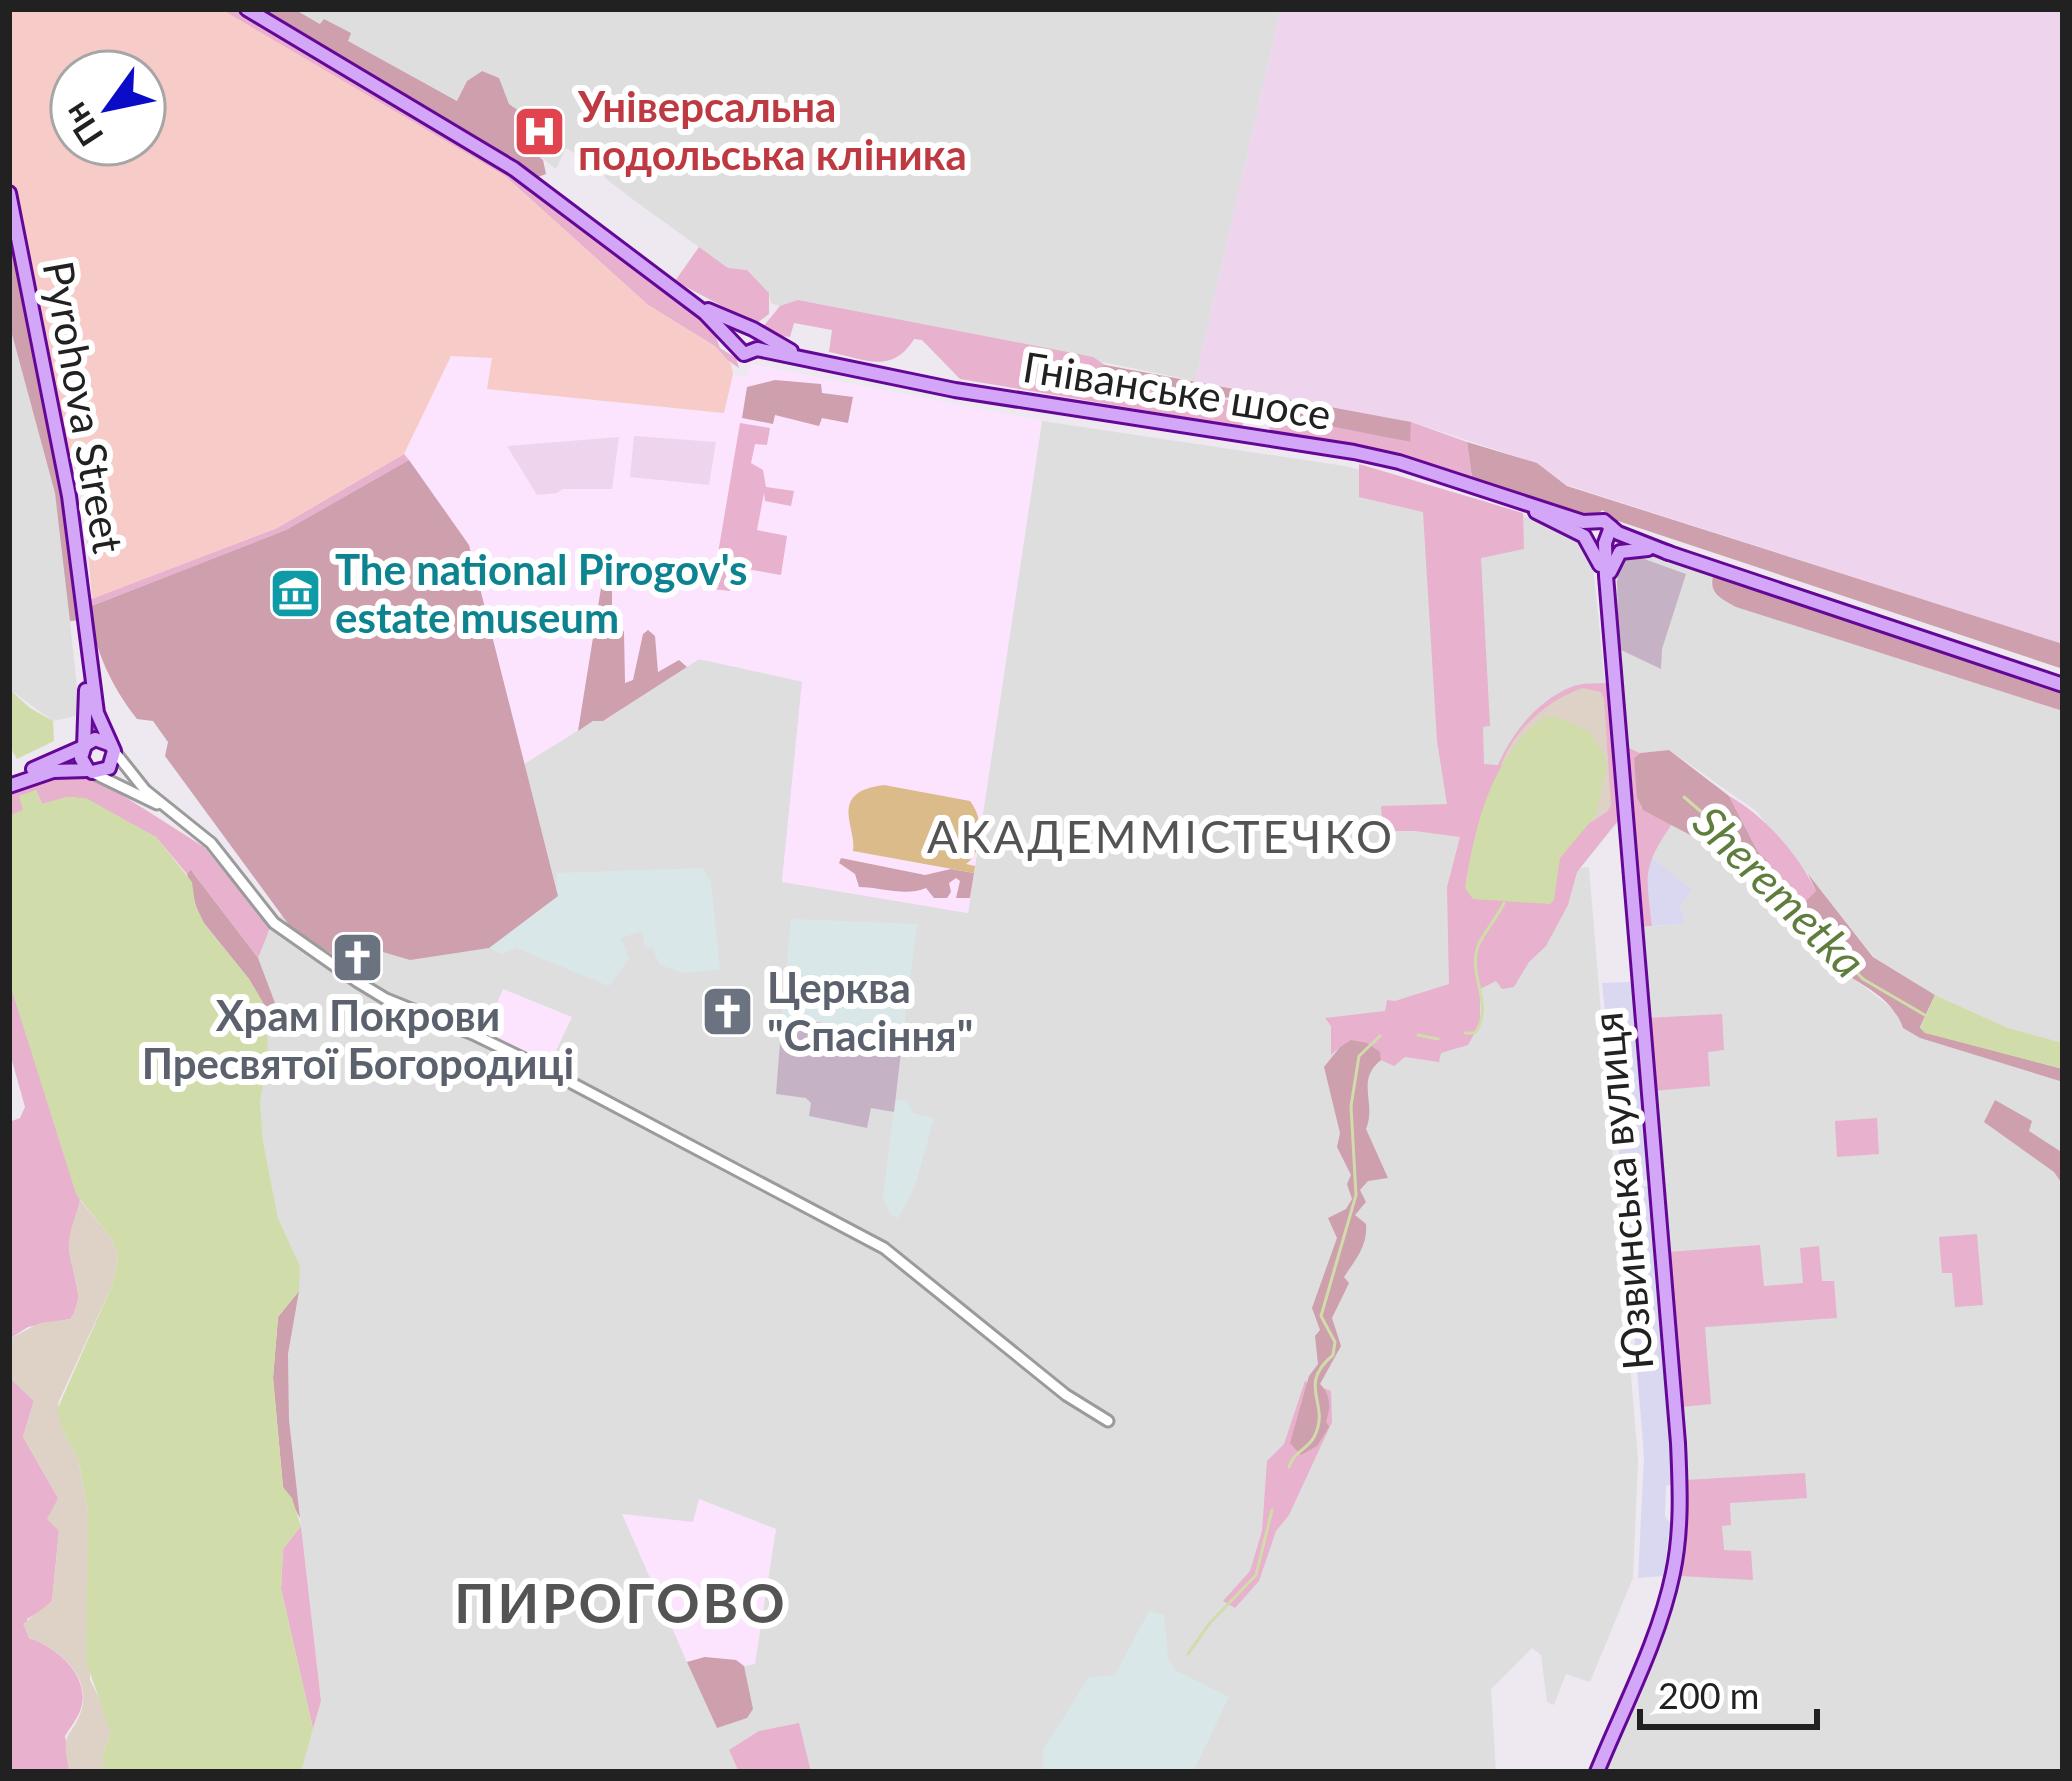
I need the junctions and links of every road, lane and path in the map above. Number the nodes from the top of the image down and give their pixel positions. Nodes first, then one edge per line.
1 (247, 9) edge
2 (9, 193) edge
3 (675, 292) junction
4 (755, 337) junction
5 (733, 341) junction
6 (1512, 500) junction
7 (1535, 511) junction
8 (1602, 532) junction
9 (1662, 551) junction
10 (1606, 583) junction
11 (86, 634) junction
12 (2063, 685) edge
13 (79, 748) junction
14 (112, 748) junction
15 (90, 771) junction
16 (9, 782) edge
17 (162, 806) junction
18 (1108, 1420) dead end
19 (1597, 1772) edge

1 - 3 main road, Гніванське шосе
2 - 11 main road, Pyrohova Street
3 - 4 main road, Гніванське шосе
3 - 5 main road, Гніванське шосе
4 - 5 main road
4 - 5 main road, Гніванське шосе
4 - 6 main road, Гніванське шосе
6 - 7 main road, Гніванське шосе
6 - 8 main road, Гніванське шосе
7 - 8 main road, Гніванське шосе
7 - 10 main road
8 - 9 main road
8 - 10 main road
9 - 10 main road
9 - 12 main road
10 - 19 main road, Юзвинська вулиця
11 - 13 main road, Pyrohova Street
11 - 14 main road, Pyrohova Street
13 - 14 main road
13 - 15 main road
13 - 16 main road
14 - 15 main road
14 - 17 street, Pyrohova Street
15 - 16 main road
15 - 17 street, Pyrohova Street
17 - 18 street, Pyrohova Street

